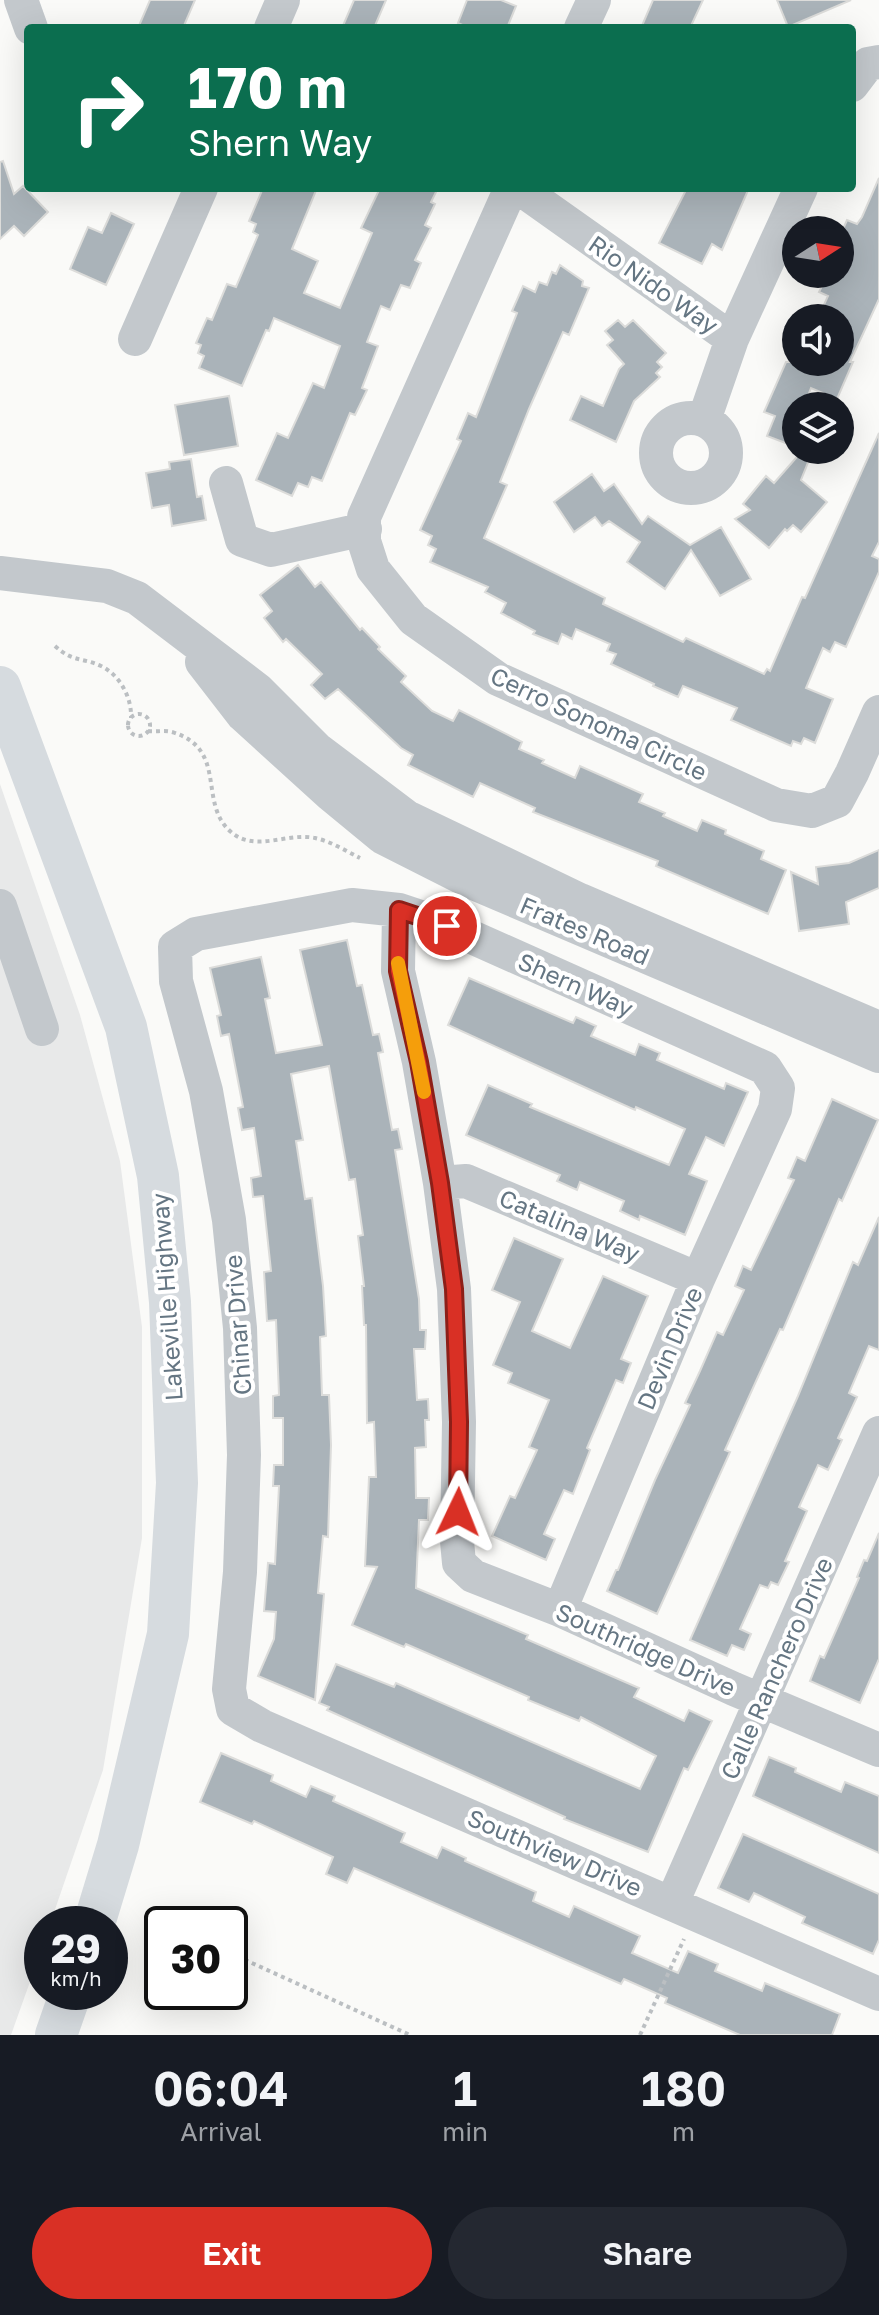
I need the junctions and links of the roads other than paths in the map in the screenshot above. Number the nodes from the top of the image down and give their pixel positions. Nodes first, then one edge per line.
1 (21, 0) edge
2 (283, 0) edge
3 (594, 0) edge
4 (30, 24) edge
5 (273, 24) edge
6 (583, 24) edge
7 (879, 62) edge
8 (856, 80) edge
9 (197, 192) edge
10 (509, 192) edge
11 (525, 192) edge
12 (799, 192) edge
13 (135, 339) dead end
14 (732, 339) junction
15 (704, 420) dead end
16 (226, 483) dead end
17 (365, 529) junction
18 (0, 573) edge
19 (180, 633) junction
20 (0, 687) edge
21 (879, 712) edge
22 (0, 906) edge
23 (399, 910) junction
24 (175, 947) joint
25 (879, 1028) edge
26 (42, 1029) dead end
27 (879, 1056) edge
28 (778, 1088) joint
29 (440, 1183) junction
30 (698, 1279) junction
31 (879, 1433) edge
32 (560, 1610) junction
33 (763, 1701) junction
34 (233, 1709) joint
35 (879, 1750) edge
36 (672, 1903) junction
37 (99, 1906) edge
38 (879, 1994) edge
39 (65, 2010) edge
40 (56, 2035) edge

1 - 4 street
2 - 5 street
3 - 6 street
7 - 8 street
9 - 13 street
10 - 17 street, Cerro Sonoma Circle
11 - 14 street, Rio Nido Way
12 - 14 street, Rio Nido Way
14 - 15 street
16 - 17 street
17 - 21 street, Cerro Sonoma Circle
18 - 19 street, Frates Road
19 - 25 street, Frates Road
19 - 27 street, Frates Road
20 - 37 main road, Lakeville Highway
22 - 26 street
23 - 24 street, Shern Way
23 - 28 street, Shern Way
23 - 29 street
24 - 34 street, Chinar Drive
28 - 30 street, Devin Drive
29 - 30 street, Catalina Way
29 - 32 street, Southridge Drive
30 - 32 street, Devin Drive
31 - 33 street, Calle Ranchero Drive
32 - 33 street, Southridge Drive
33 - 35 street, Southridge Drive
33 - 36 street, Calle Ranchero Drive
34 - 36 street, Southview Drive
36 - 38 street, Southview Drive
39 - 40 main road

